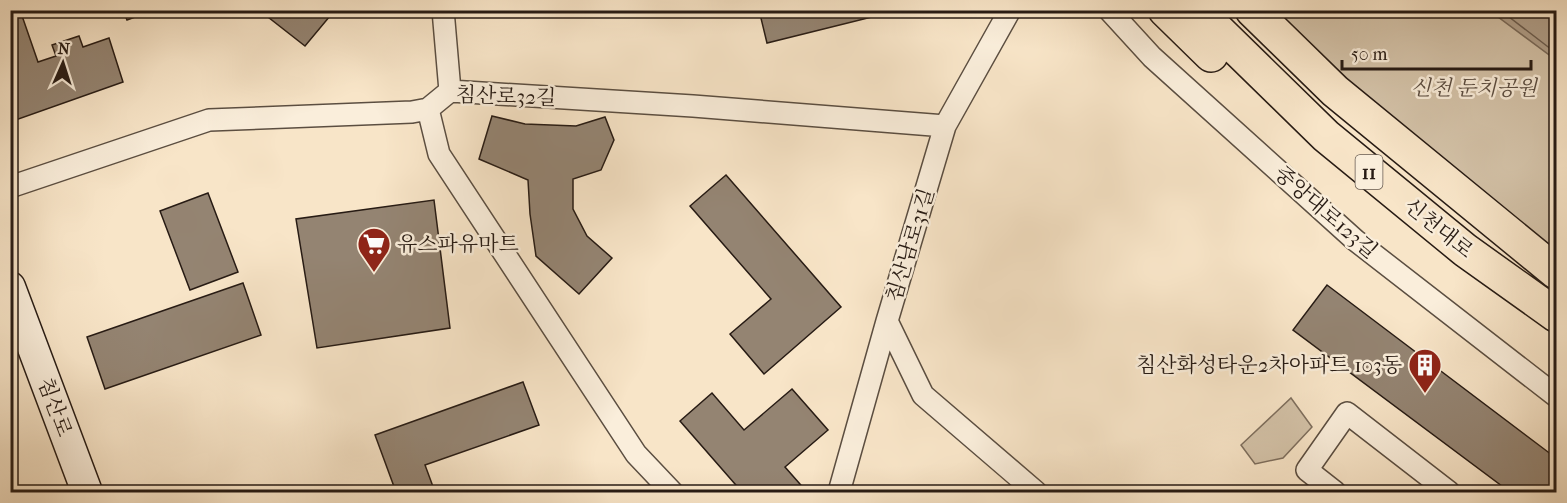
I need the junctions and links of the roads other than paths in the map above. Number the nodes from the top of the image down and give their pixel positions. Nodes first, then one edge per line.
1 (443, 10) edge
2 (1010, 10) edge
3 (1109, 10) edge
4 (1165, 10) edge
5 (1197, 10) edge
6 (1252, 10) edge
7 (1268, 10) edge
8 (450, 91) junction
9 (1335, 91) junction
10 (428, 109) junction
11 (945, 126) junction
12 (1326, 136) junction
13 (10, 187) edge
14 (1557, 272) edge
15 (10, 287) edge
16 (1557, 315) edge
17 (887, 321) junction
18 (1557, 396) edge
19 (87, 492) edge
20 (672, 492) edge
21 (840, 492) edge
22 (1036, 492) edge
23 (1335, 492) edge
24 (1449, 492) edge

1 - 8 street
2 - 11 street, 침산남로31길
3 - 18 street, 중앙대로123길
4 - 12 highway
5 - 12 highway, 신천대로 / 11
6 - 9 highway, 신천대로 / 11
7 - 9 highway
8 - 10 street, 침산로32길
8 - 11 street, 침산로32길
9 - 14 highway, 신천대로 / 11
10 - 13 street, 침산로32길
10 - 20 street
11 - 17 street, 침산남로31길
12 - 16 highway, 신천대로 / 11
15 - 19 main road, 침산로
17 - 21 street, 침산남로31길
17 - 22 street
23 - 24 street

